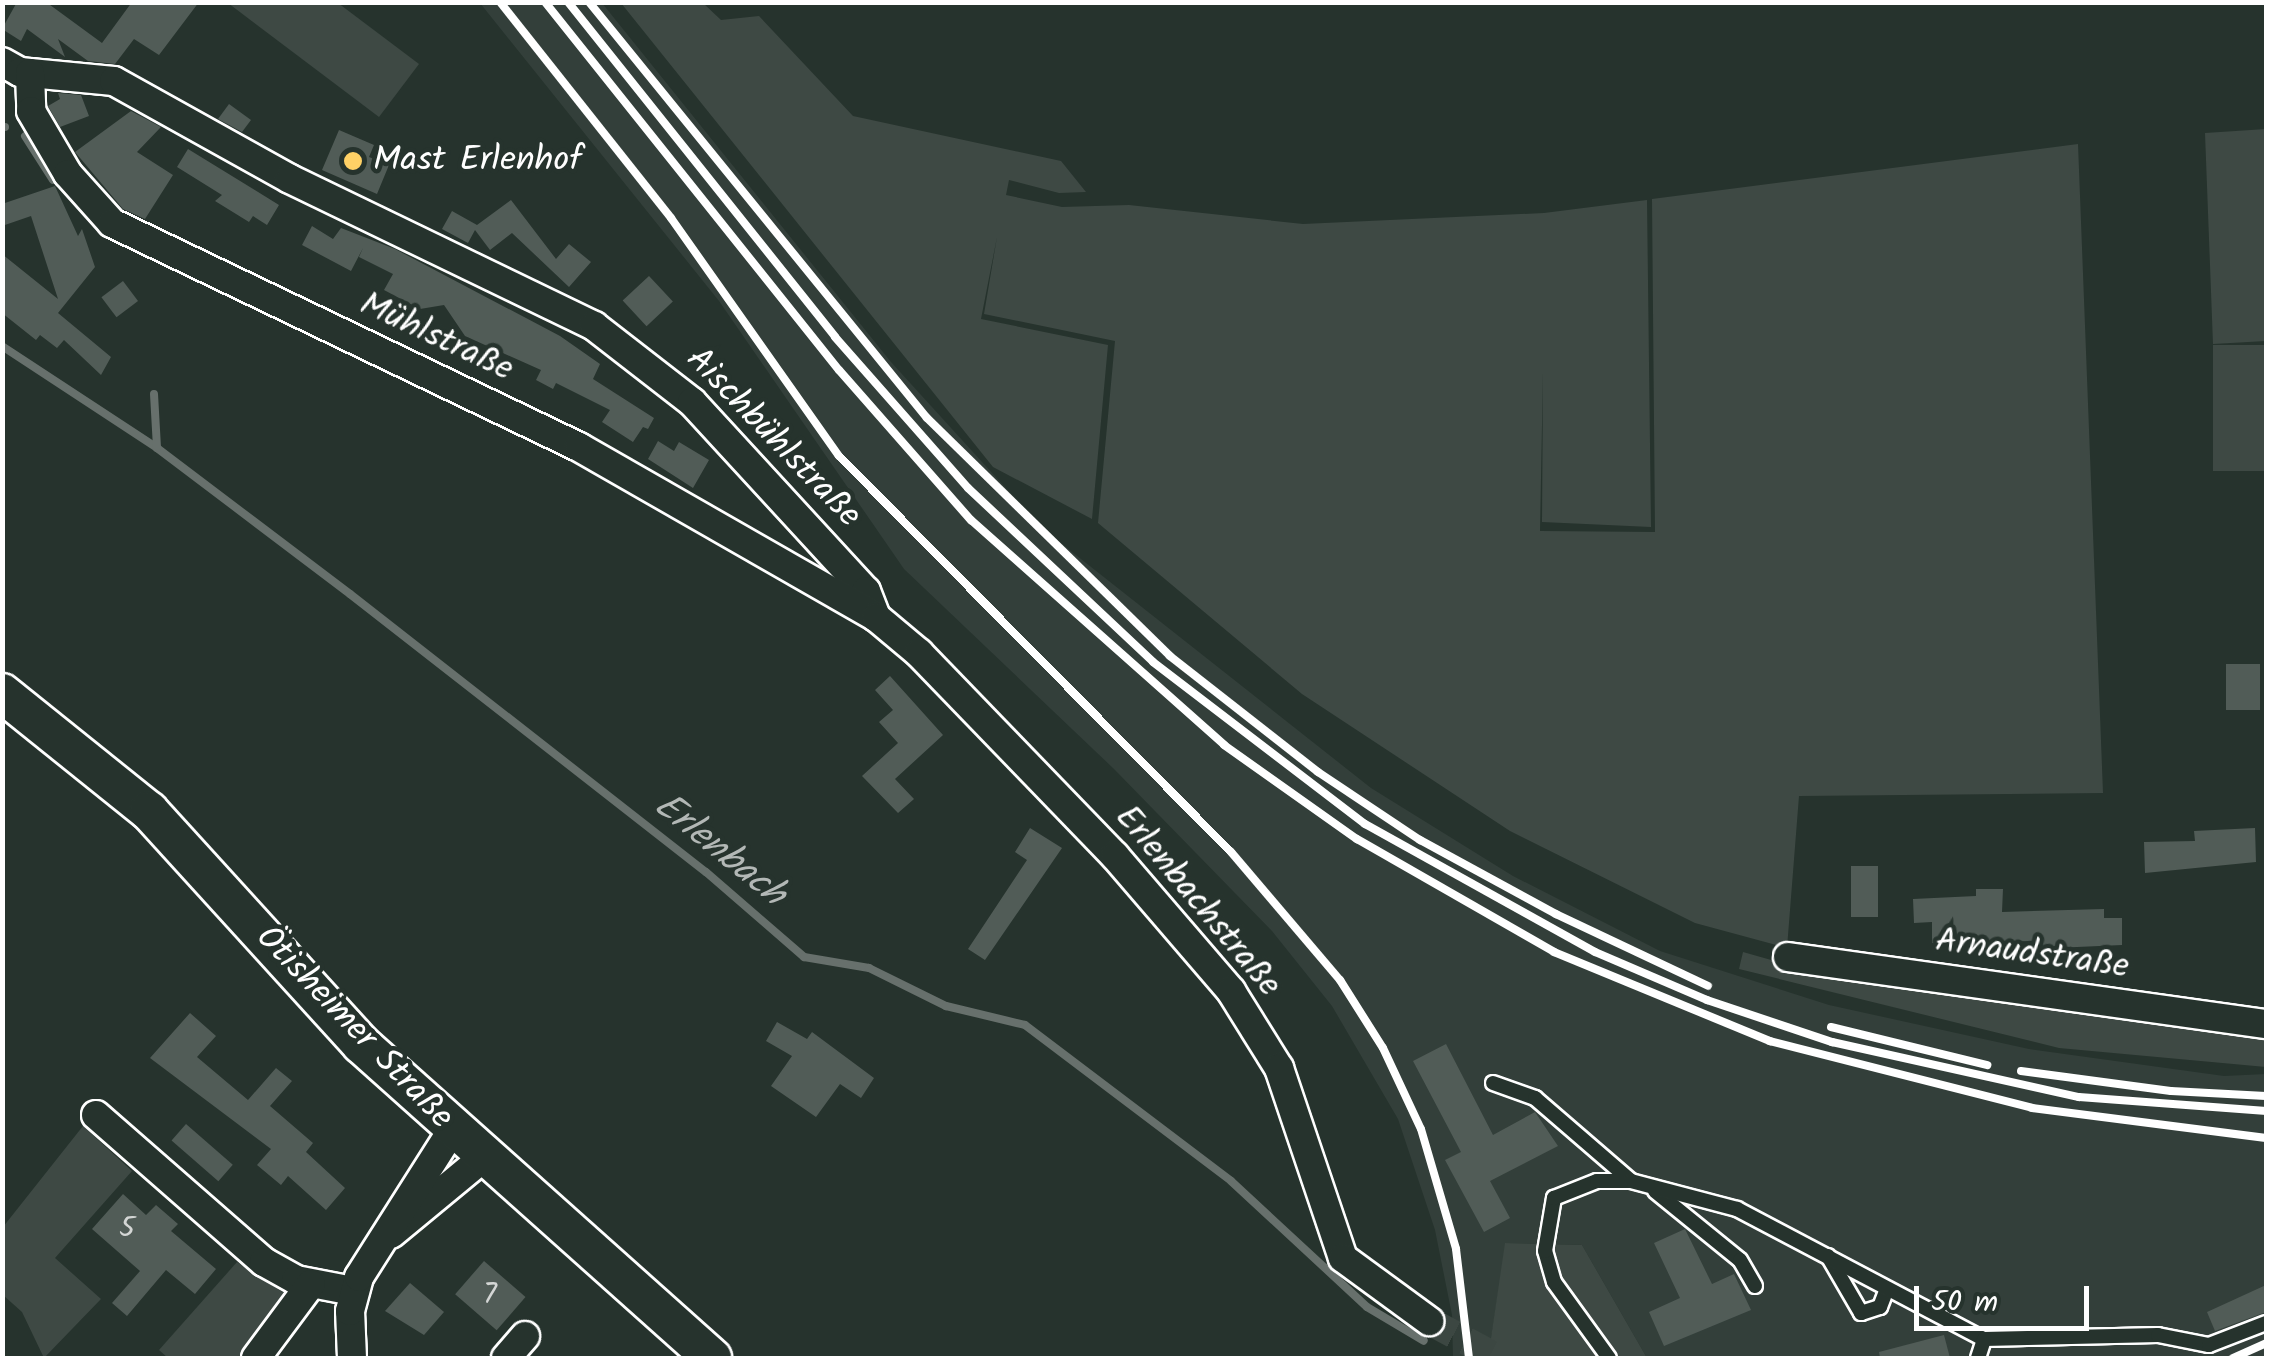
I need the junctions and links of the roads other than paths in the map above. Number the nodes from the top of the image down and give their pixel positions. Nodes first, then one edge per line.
1 (2, 62) edge
2 (30, 74) junction
3 (876, 616) junction
4 (2, 693) edge
5 (1788, 957) dead end
6 (2266, 1024) edge
7 (1492, 1082) dead end
8 (96, 1114) dead end
9 (453, 1129) junction
10 (484, 1157) junction
11 (1631, 1181) junction
12 (1650, 1188) junction
13 (390, 1235) junction
14 (1828, 1255) junction
15 (311, 1284) junction
16 (1756, 1286) dead end
17 (1887, 1290) junction
18 (353, 1291) junction
19 (1428, 1321) tunnel mouth
20 (2266, 1323) edge
21 (525, 1336) dead end
22 (1984, 1339) junction
23 (256, 1358) edge
24 (352, 1358) edge
25 (506, 1358) edge
26 (712, 1358) edge
27 (1609, 1358) edge
28 (1978, 1358) edge

1 - 2 street, Aischbühlstraße
2 - 3 street, Aischbühlstraße
2 - 3 street, Mühlstraße
3 - 19 street, Erlenbachstraße
4 - 9 main road, Ötisheimer Straße
5 - 6 street, Arnaudstraße
7 - 11 lane
8 - 15 street
9 - 10 main road, Ötisheimer Straße
9 - 13 street
10 - 13 street
10 - 26 main road, Ötisheimer Straße
11 - 12 lane
11 - 27 lane
12 - 14 lane
12 - 16 lane
13 - 18 street
14 - 17 lane
14 - 17 lane
15 - 18 street
15 - 23 street
17 - 22 lane
18 - 24 street
20 - 22 lane
21 - 25 street
22 - 28 lane

